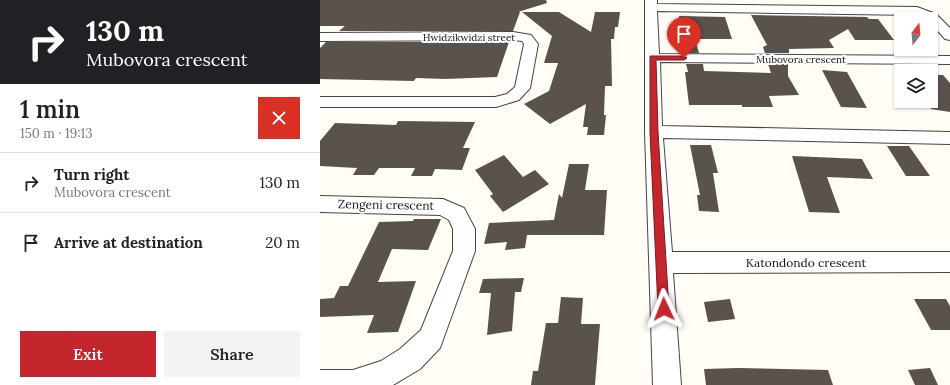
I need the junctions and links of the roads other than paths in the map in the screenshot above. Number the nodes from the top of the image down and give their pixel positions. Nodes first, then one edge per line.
1 (651, 3) edge
2 (950, 36) edge
3 (320, 37) edge
4 (653, 58) junction
5 (950, 60) edge
6 (320, 102) edge
7 (654, 132) junction
8 (950, 138) edge
9 (320, 204) edge
10 (950, 262) edge
11 (662, 263) junction
12 (320, 384) edge
13 (667, 385) edge

1 - 2 street
1 - 4 street
3 - 6 street, Hwidzikwidzi street
4 - 5 street, Mubovora crescent
4 - 7 street
7 - 8 street
7 - 11 street
9 - 12 street, Zengeni crescent
10 - 11 street, Katondondo crescent
11 - 13 street

